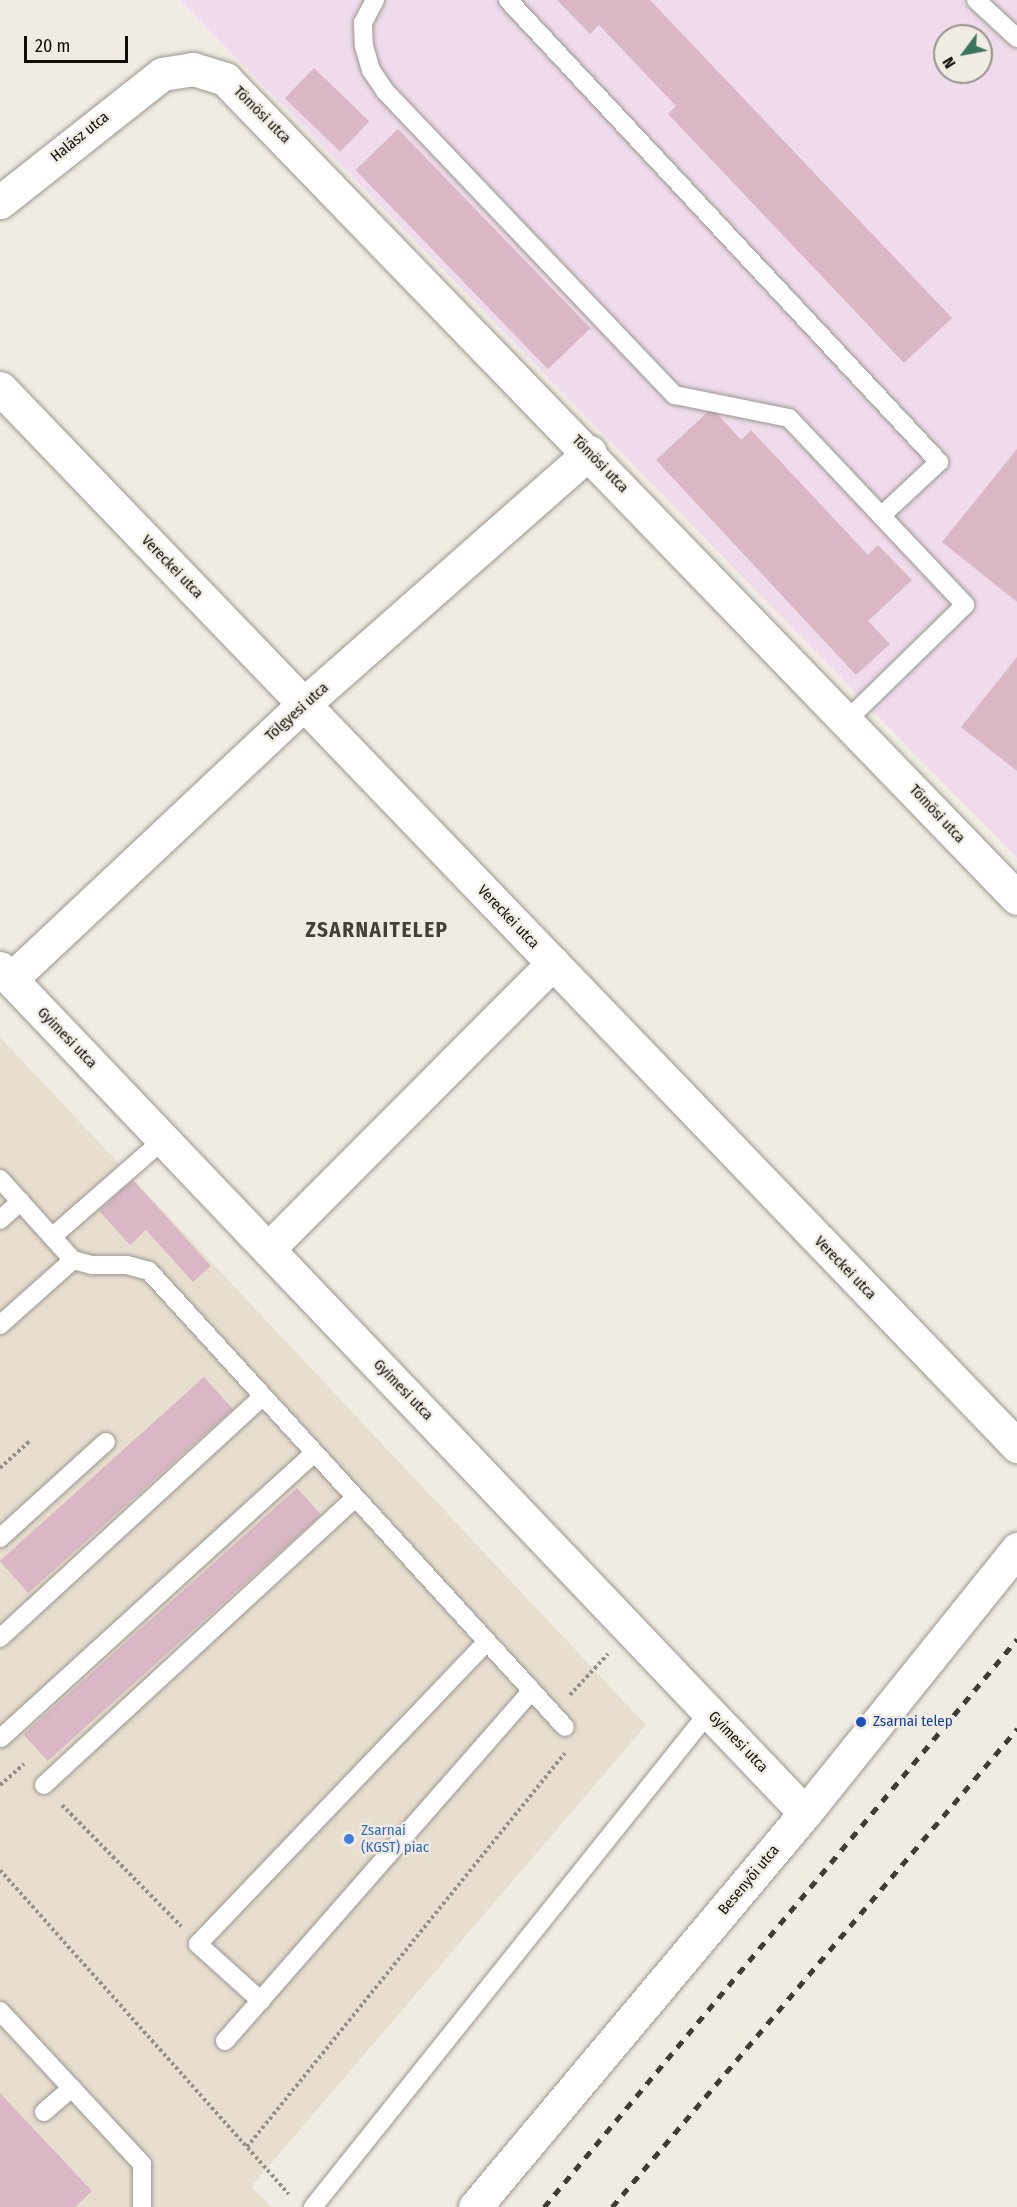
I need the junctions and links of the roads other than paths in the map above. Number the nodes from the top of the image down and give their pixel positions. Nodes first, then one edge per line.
1 (375, 0) edge
2 (508, 0) edge
3 (976, 0) edge
4 (1017, 38) edge
5 (162, 74) joint
6 (0, 202) edge
7 (0, 388) edge
8 (590, 452) junction
9 (881, 516) junction
10 (304, 704) junction
11 (847, 720) junction
12 (1017, 898) edge
13 (553, 963) junction
14 (5, 973) edge
15 (164, 1139) junction
16 (0, 1179) edge
17 (21, 1201) junction
18 (0, 1220) edge
19 (53, 1236) junction
20 (268, 1248) junction
21 (73, 1260) junction
22 (0, 1325) edge
23 (263, 1396) junction
24 (106, 1442) dead end
25 (1015, 1442) edge
26 (314, 1453) junction
27 (356, 1498) junction
28 (0, 1538) edge
29 (1017, 1549) edge
30 (0, 1638) edge
31 (487, 1642) junction
32 (531, 1691) junction
33 (710, 1712) junction
34 (565, 1727) road end
35 (1, 1738) edge
36 (44, 1785) road end
37 (805, 1813) junction
38 (261, 2001) junction
39 (0, 2011) edge
40 (225, 2041) dead end
41 (72, 2088) junction
42 (44, 2112) dead end
43 (142, 2207) edge
44 (313, 2207) edge
45 (475, 2207) edge

1 - 9 lane
2 - 9 lane
3 - 4 lane
5 - 6 street, Halász utca
5 - 8 street, Tömösi utca
7 - 10 street, Vereckei utca
8 - 10 street, Tölgyesi utca
8 - 11 street, Tömösi utca
9 - 11 lane
10 - 13 street, Vereckei utca
10 - 14 street, Tölgyesi utca
11 - 12 street, Tömösi utca
13 - 20 street
13 - 25 street, Vereckei utca
14 - 15 street, Gyimesi utca
15 - 19 lane
15 - 20 street, Gyimesi utca
16 - 17 lane
17 - 18 lane
17 - 19 lane
19 - 21 lane
20 - 33 street, Gyimesi utca
21 - 22 lane
21 - 23 lane
23 - 26 lane
23 - 30 lane
24 - 28 lane
26 - 27 lane
26 - 35 lane
27 - 31 lane
27 - 36 lane
29 - 37 street, Besenyői utca
31 - 32 lane
31 - 38 lane
32 - 34 lane
32 - 38 lane
33 - 37 street, Gyimesi utca
33 - 44 lane
37 - 45 street, Besenyői utca
38 - 40 lane
39 - 41 lane
41 - 42 lane
41 - 43 lane

